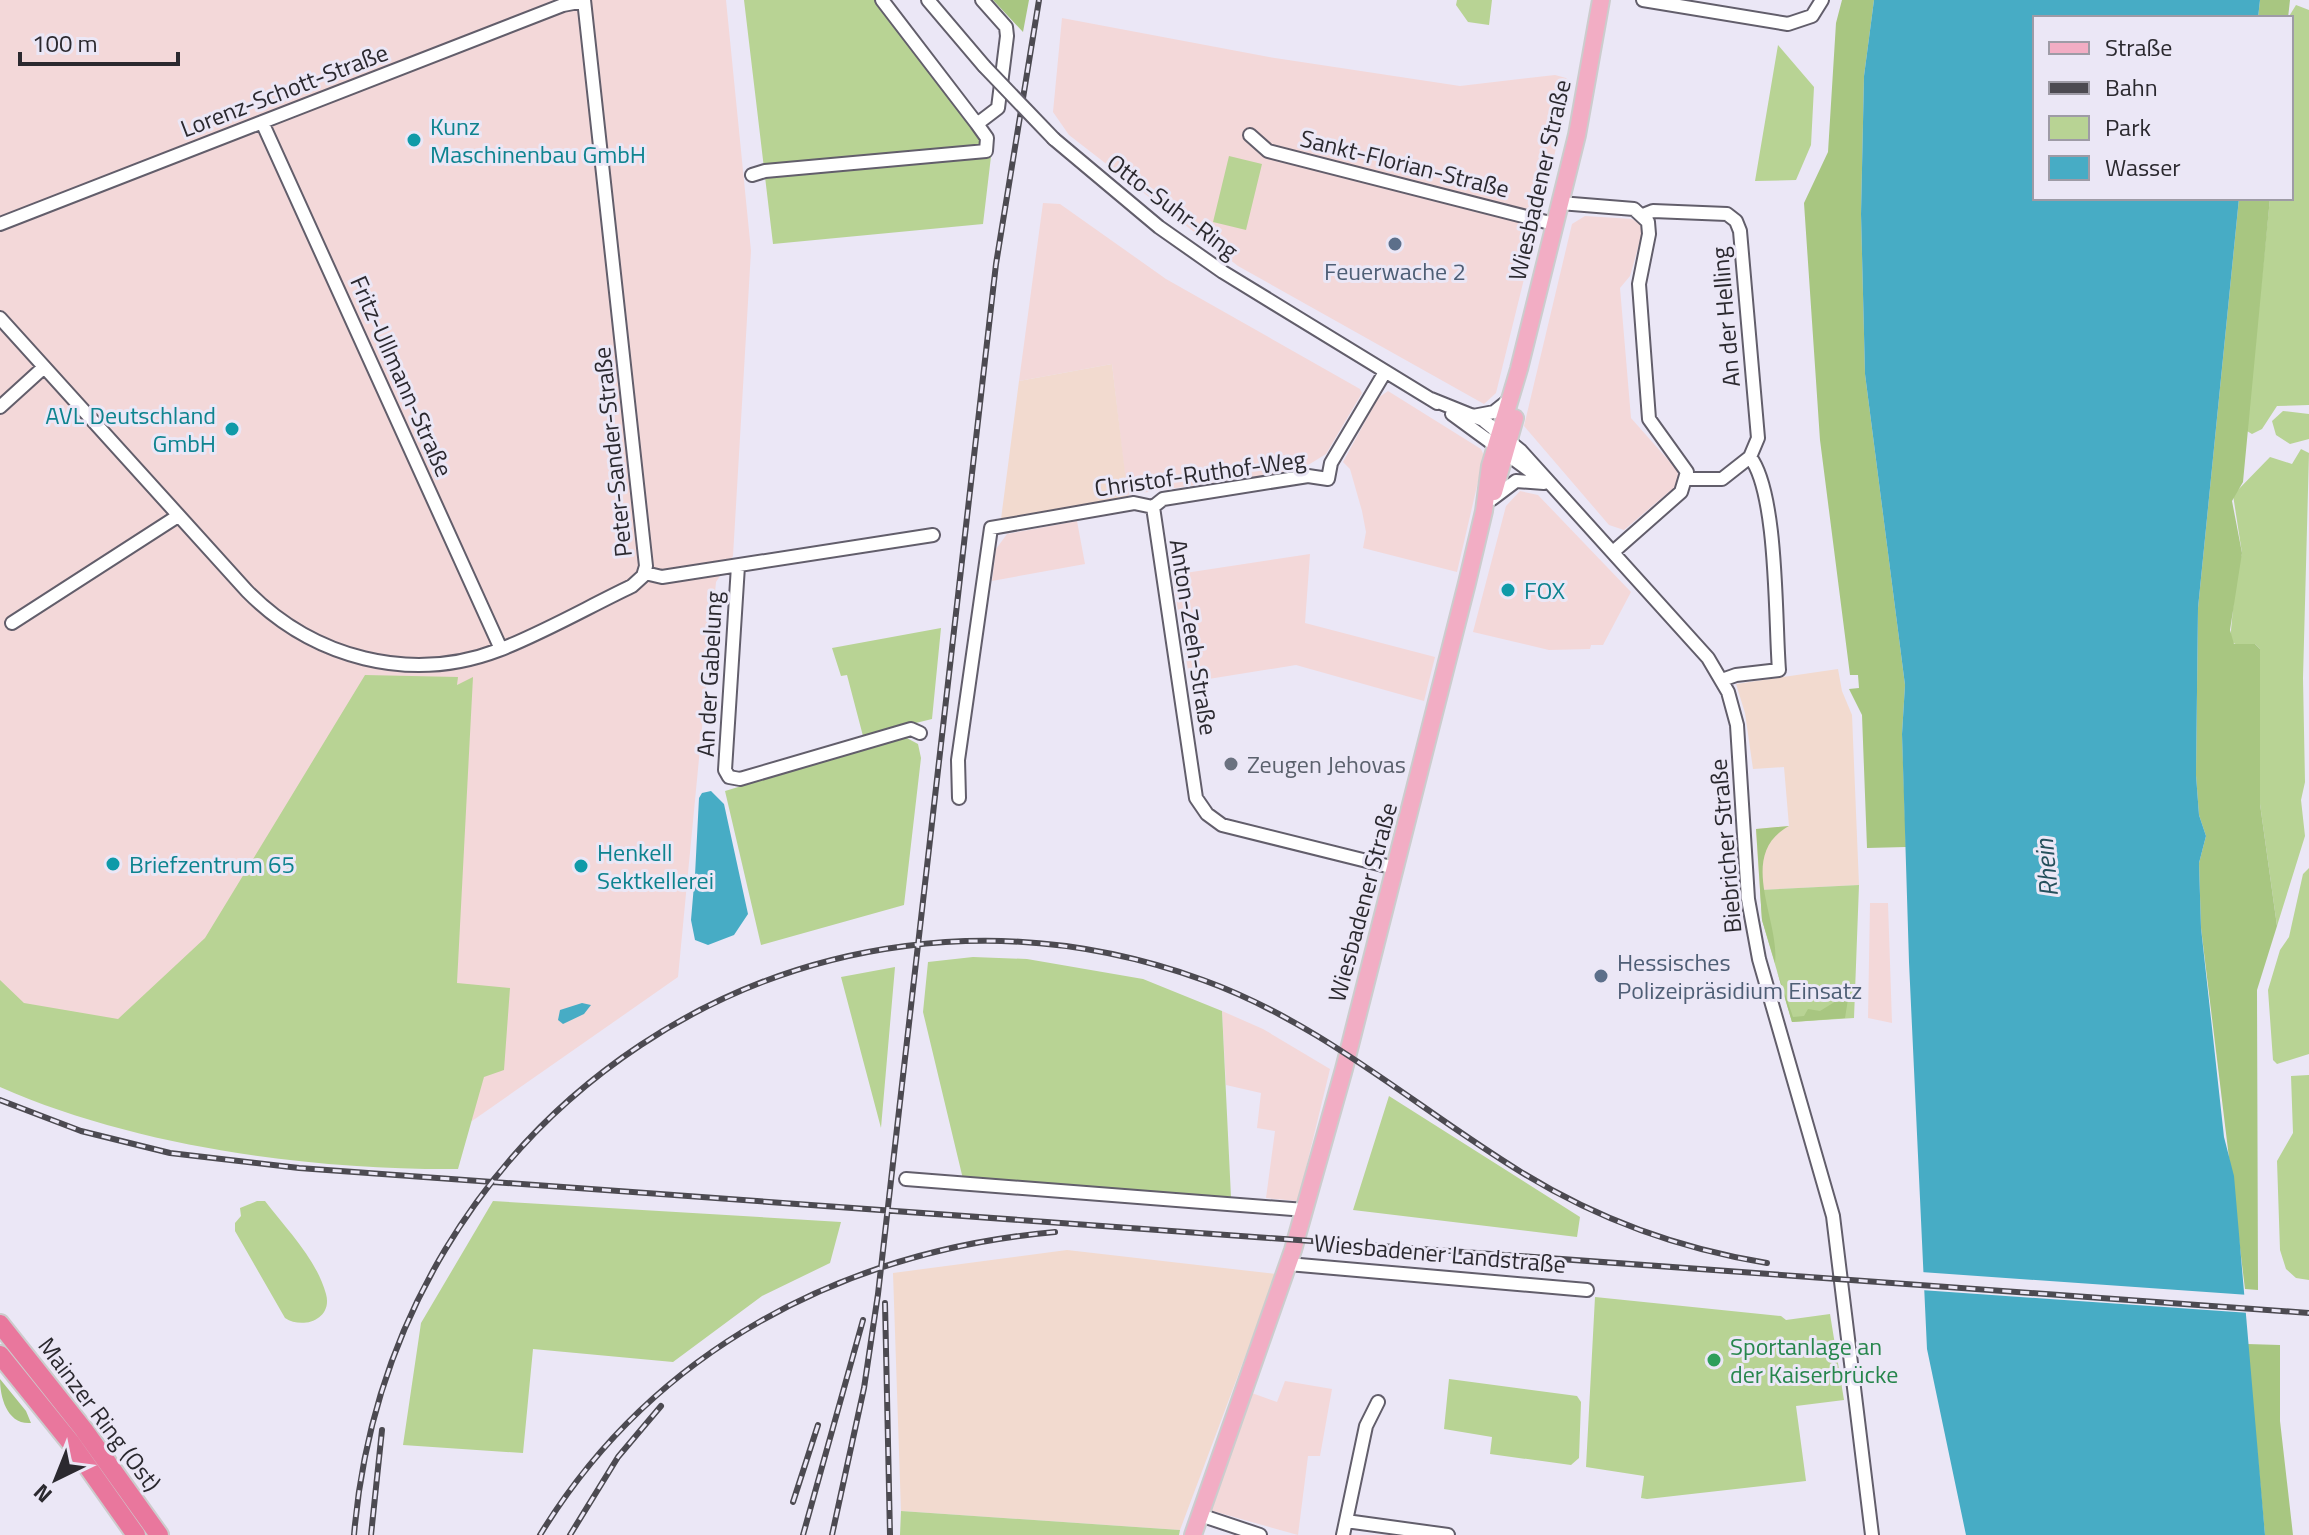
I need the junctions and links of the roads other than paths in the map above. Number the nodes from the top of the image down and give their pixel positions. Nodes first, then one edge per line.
1 (584, 0) edge
2 (882, 0) edge
3 (928, 0) edge
4 (982, 0) edge
5 (1601, 0) edge
6 (1643, 0) edge
7 (1822, 0) edge
8 (262, 122) junction
9 (977, 124) junction
10 (1250, 135) dead end
11 (752, 175) dead end
12 (1560, 203) junction
13 (1643, 215) junction
14 (0, 224) edge
15 (1554, 224) junction
16 (0, 318) edge
17 (43, 368) junction
18 (1519, 369) junction
19 (1385, 372) junction
20 (1511, 398) junction
21 (1431, 399) junction
22 (0, 407) edge
23 (1473, 416) junction
24 (1503, 442) junction
25 (1750, 457) junction
26 (1688, 479) junction
27 (1547, 484) junction
28 (1559, 493) junction
29 (1487, 506) junction
30 (1153, 507) junction
31 (178, 516) junction
32 (933, 535) dead end
33 (1613, 552) junction
34 (738, 566) junction
35 (645, 573) junction
36 (12, 623) dead end
37 (501, 649) junction
38 (1722, 680) junction
39 (920, 733) dead end
40 (959, 798) dead end
41 (1395, 868) junction
42 (906, 1179) dead end
43 (1305, 1210) junction
44 (1291, 1257) junction
45 (1587, 1290) dead end
46 (0, 1324) edge
47 (0, 1355) edge
48 (1378, 1402) dead end
49 (1200, 1515) junction
50 (1346, 1521) junction
51 (136, 1535) edge
52 (159, 1535) edge
53 (1193, 1535) edge
54 (1260, 1535) edge
55 (1343, 1535) edge
56 (1448, 1535) edge
57 (1872, 1535) edge

1 - 8 street, Lorenz-Schott-Straße
1 - 35 street, Peter-Sander-Straße
2 - 9 street
3 - 19 street, Otto-Suhr-Ring, bridge
4 - 9 street
5 - 12 main road, Wiesbadener Straße
6 - 7 street
8 - 14 street, Lorenz-Schott-Straße
8 - 37 street, Fritz-Ullmann-Straße
9 - 11 street
10 - 15 street, Sankt-Florian-Straße
12 - 13 street, An der Helling
12 - 15 main road, Wiesbadener Straße
13 - 25 street, An der Helling
13 - 26 street
15 - 18 main road, Wiesbadener Straße
16 - 17 street, Peter-Sander-Straße
17 - 22 street
17 - 31 street, Peter-Sander-Straße
18 - 20 main road, Wiesbadener Straße
18 - 24 main road, Wiesbadener Straße
19 - 21 street, Otto-Suhr-Ring
19 - 30 street, Christof-Ruthof-Weg
20 - 23 street
20 - 24 main road, Wiesbadener Straße
21 - 23 street, Otto-Suhr-Ring
21 - 24 street, Otto-Suhr-Ring
23 - 24 street, Otto-Suhr-Ring
24 - 27 street, Biebricher Straße
24 - 28 street, Biebricher Straße
24 - 29 main road, Wiesbadener Straße
25 - 26 street
25 - 38 street
26 - 33 street
27 - 28 street, Biebricher Straße
27 - 29 street
28 - 33 street, Biebricher Straße
29 - 41 main road, Wiesbadener Straße
30 - 40 street, Christof-Ruthof-Weg
30 - 41 street, Anton-Zeeh-Straße
31 - 36 street
31 - 37 street, Peter-Sander-Straße
32 - 34 street, An der Gabelung
33 - 38 street, Biebricher Straße
34 - 35 street, An der Gabelung
34 - 39 street, An der Gabelung
35 - 37 street, Peter-Sander-Straße
38 - 57 street, Biebricher Straße
41 - 43 main road, Wiesbadener Straße
42 - 43 street
43 - 44 main road, Wiesbadener Straße
44 - 45 street, Wiesbadener Landstraße
44 - 49 main road, Wiesbadener Landstraße
46 - 52 highway, Mainzer Ring (Ost)
47 - 51 highway, Mainzer Ring (Ost)
48 - 50 street
49 - 53 main road, Wiesbadener Landstraße
49 - 54 street
50 - 55 street
50 - 56 street

